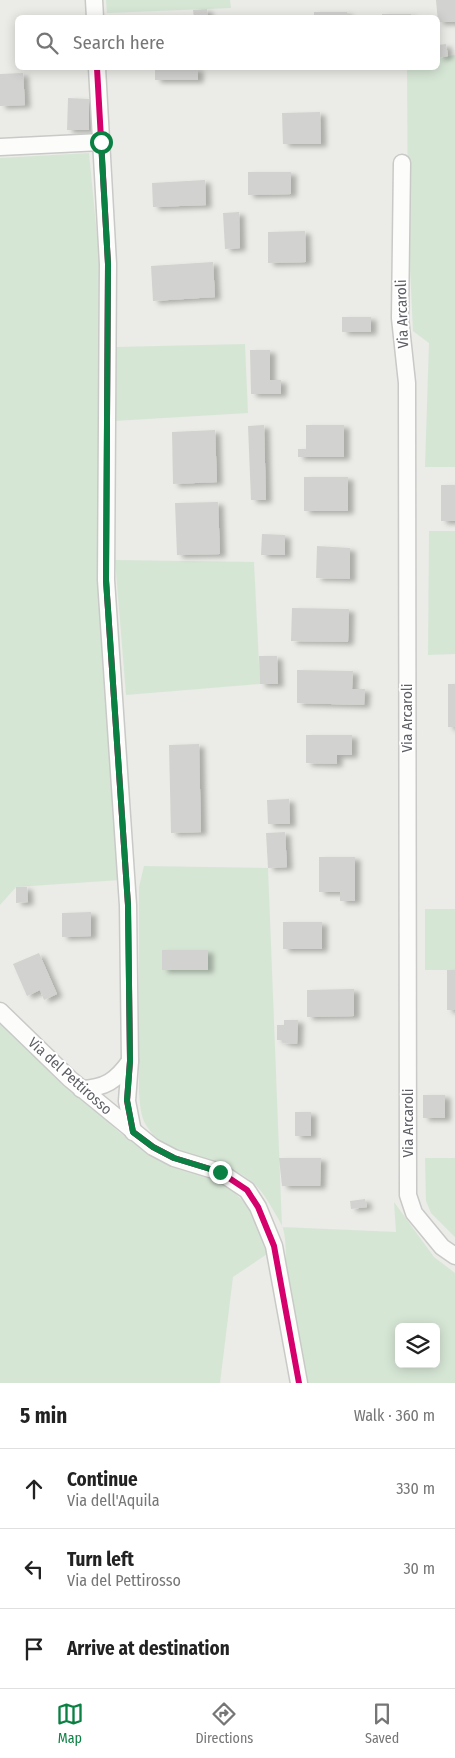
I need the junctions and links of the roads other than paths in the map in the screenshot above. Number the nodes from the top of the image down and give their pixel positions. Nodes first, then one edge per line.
1 (94, 0) edge
2 (95, 15) edge
3 (97, 70) edge
4 (101, 142) junction
5 (0, 147) edge
6 (402, 163) dead end
7 (0, 1011) edge
8 (130, 1061) junction
9 (81, 1089) junction
10 (133, 1132) junction
11 (455, 1256) edge
12 (299, 1383) edge

1 - 2 street
3 - 4 street
4 - 5 street
4 - 8 street
6 - 11 street, Via Arcaroli
7 - 9 street, Via del Pettirosso
8 - 9 street
8 - 10 street
9 - 10 street, Via del Pettirosso
10 - 12 street, Via del Pettirosso

